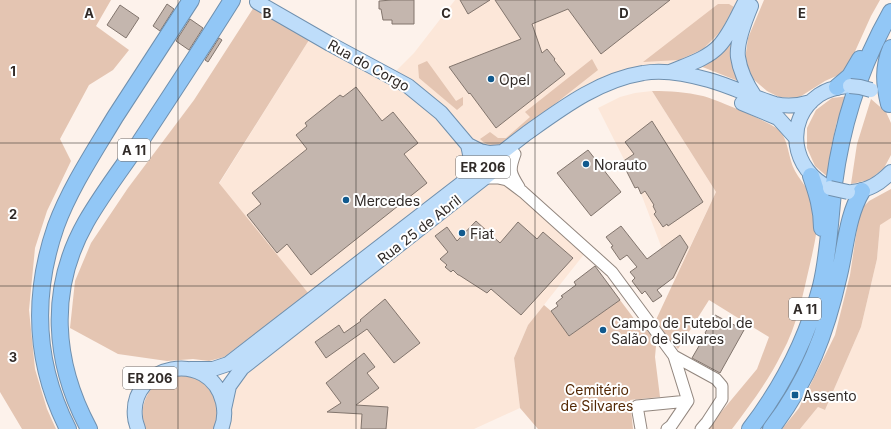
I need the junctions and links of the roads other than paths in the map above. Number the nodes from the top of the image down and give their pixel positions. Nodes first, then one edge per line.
1 (190, 0) edge
2 (232, 0) edge
3 (746, 0) edge
4 (753, 0) edge
5 (889, 0) edge
6 (257, 2) dead end
7 (891, 12) edge
8 (891, 29) edge
9 (891, 48) edge
10 (668, 72) junction
11 (844, 86) junction
12 (755, 97) junction
13 (811, 102) junction
14 (890, 105) edge
15 (796, 138) junction
16 (468, 145) junction
17 (508, 153) junction
18 (891, 172) edge
19 (811, 176) junction
20 (485, 178) junction
21 (468, 179) junction
22 (886, 180) edge
23 (857, 191) junction
24 (523, 192) junction
25 (674, 356) junction
26 (190, 369) junction
27 (688, 401) junction
28 (224, 409) junction
29 (134, 425) edge
30 (68, 429) edge
31 (89, 429) edge
32 (221, 429) edge
33 (641, 429) edge
34 (667, 429) edge
35 (701, 429) edge
36 (740, 429) edge
37 (750, 429) edge
38 (761, 429) edge
39 (771, 429) edge

1 - 30 highway
2 - 31 highway, A 11
3 - 10 main road, Rua 25 de Abril
4 - 12 main road
5 - 11 highway
6 - 16 main road, Rua do Corgo
7 - 37 highway, A 11
8 - 38 highway, A 11
9 - 14 highway
10 - 12 main road, Rua 25 de Abril / ER 206
10 - 17 main road, Rua 25 de Abril / ER 206
11 - 13 main road
11 - 14 main road, bridge
12 - 13 main road, Rua 25 de Abril / ER 206
13 - 15 main road
15 - 17 main road, Rua 25 de Abril / ER 206
15 - 19 main road
16 - 17 main road, Rua do Corgo
16 - 21 main road
17 - 20 main road, Rua 25 de Abril / ER 206
17 - 21 main road, Rua 25 de Abril / ER 206
17 - 24 street
18 - 22 main road
19 - 23 main road, bridge
19 - 36 highway, A 11
20 - 24 street
20 - 28 main road, Rua 25 de Abril / ER 206
21 - 26 main road, Rua 25 de Abril / ER 206
22 - 23 main road
23 - 39 highway
24 - 25 street
25 - 27 street
25 - 35 street
26 - 28 main road, ER 206
26 - 29 main road, ER 206
27 - 33 street
27 - 34 street
28 - 32 main road, ER 206

